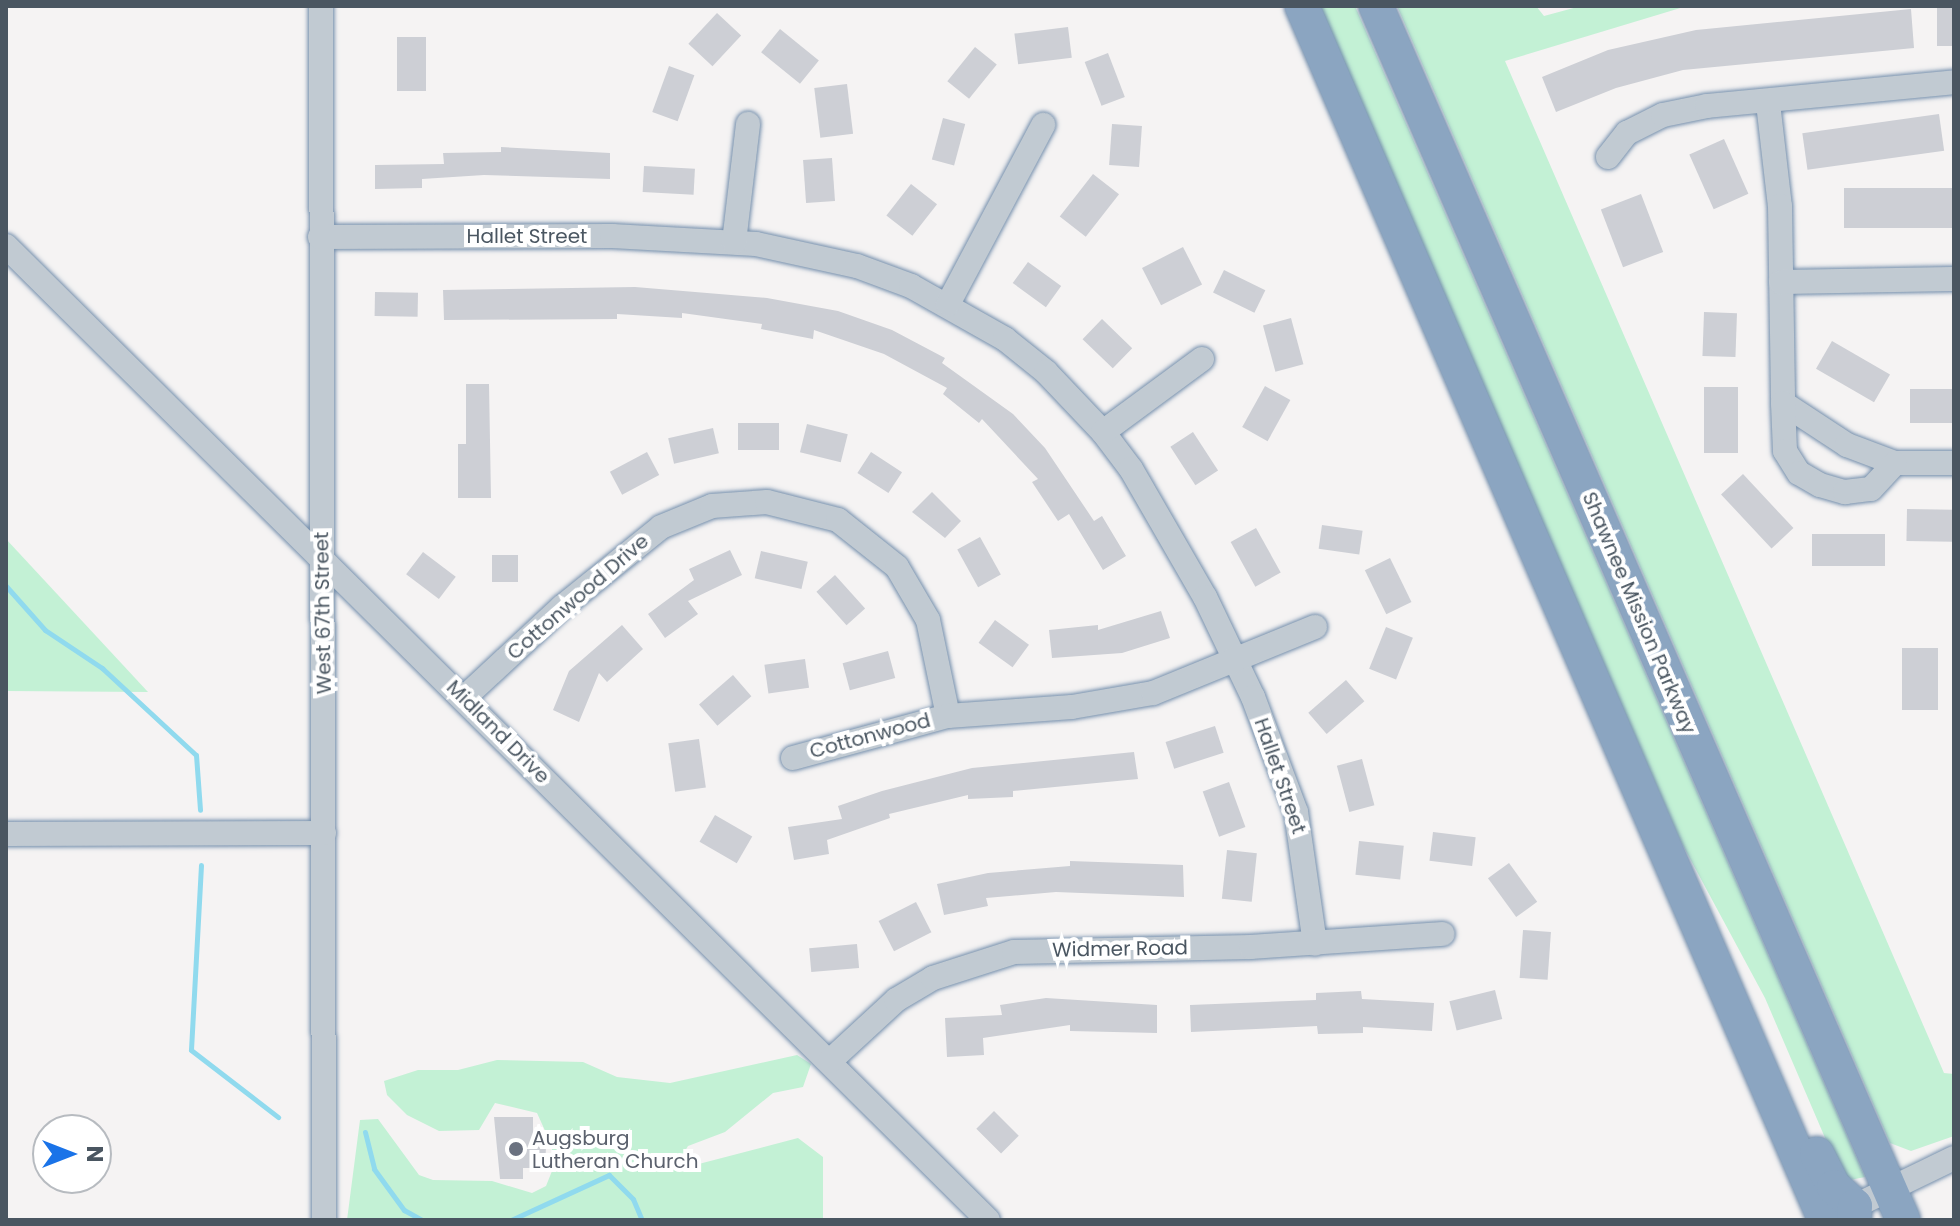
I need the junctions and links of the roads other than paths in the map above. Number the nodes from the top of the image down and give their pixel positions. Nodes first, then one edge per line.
1 (321, 6) edge
2 (1302, 6) edge
3 (1376, 6) edge
4 (1954, 82) edge
5 (1768, 103) junction
6 (748, 124) dead end
7 (1043, 125) dead end
8 (1608, 157) dead end
9 (320, 237) junction
10 (734, 242) junction
11 (6, 246) edge
12 (1954, 279) edge
13 (1781, 282) junction
14 (948, 304) junction
15 (1202, 359) dead end
16 (1783, 403) junction
17 (1103, 432) junction
18 (1895, 463) junction
19 (1954, 463) edge
20 (322, 559) junction
21 (1315, 627) dead end
22 (1236, 660) junction
23 (464, 698) junction
24 (948, 716) junction
25 (793, 758) dead end
26 (324, 833) junction
27 (6, 834) edge
28 (1443, 934) dead end
29 (1315, 944) junction
30 (830, 1061) junction
31 (1954, 1158) edge
32 (1890, 1188) junction
33 (1845, 1215) edge
34 (324, 1220) edge
35 (988, 1220) edge
36 (1903, 1220) edge

1 - 9 street, West 67th Street
2 - 33 highway
3 - 32 highway, Shawnee Mission Parkway
4 - 5 street
5 - 8 street
5 - 13 street
6 - 10 street
7 - 14 street
9 - 10 street, Hallet Street
9 - 20 street, West 67th Street
10 - 14 street, Hallet Street
11 - 20 street, Midland Drive
12 - 13 street
13 - 16 street
14 - 17 street, Hallet Street
15 - 17 street
16 - 18 street
16 - 18 street
17 - 22 street, Hallet Street
18 - 19 street
20 - 23 street, Midland Drive
20 - 26 street, West 67th Street
21 - 22 street
22 - 24 street
22 - 29 street, Hallet Street
23 - 24 street, Cottonwood Drive
23 - 30 street, Midland Drive
24 - 25 street, Cottonwood
26 - 27 street
26 - 34 street, West 67th Street
28 - 29 street, Widmer Road
29 - 30 street, Widmer Road
30 - 35 street, Midland Drive
31 - 32 street
32 - 33 street
32 - 36 highway, Shawnee Mission Parkway

